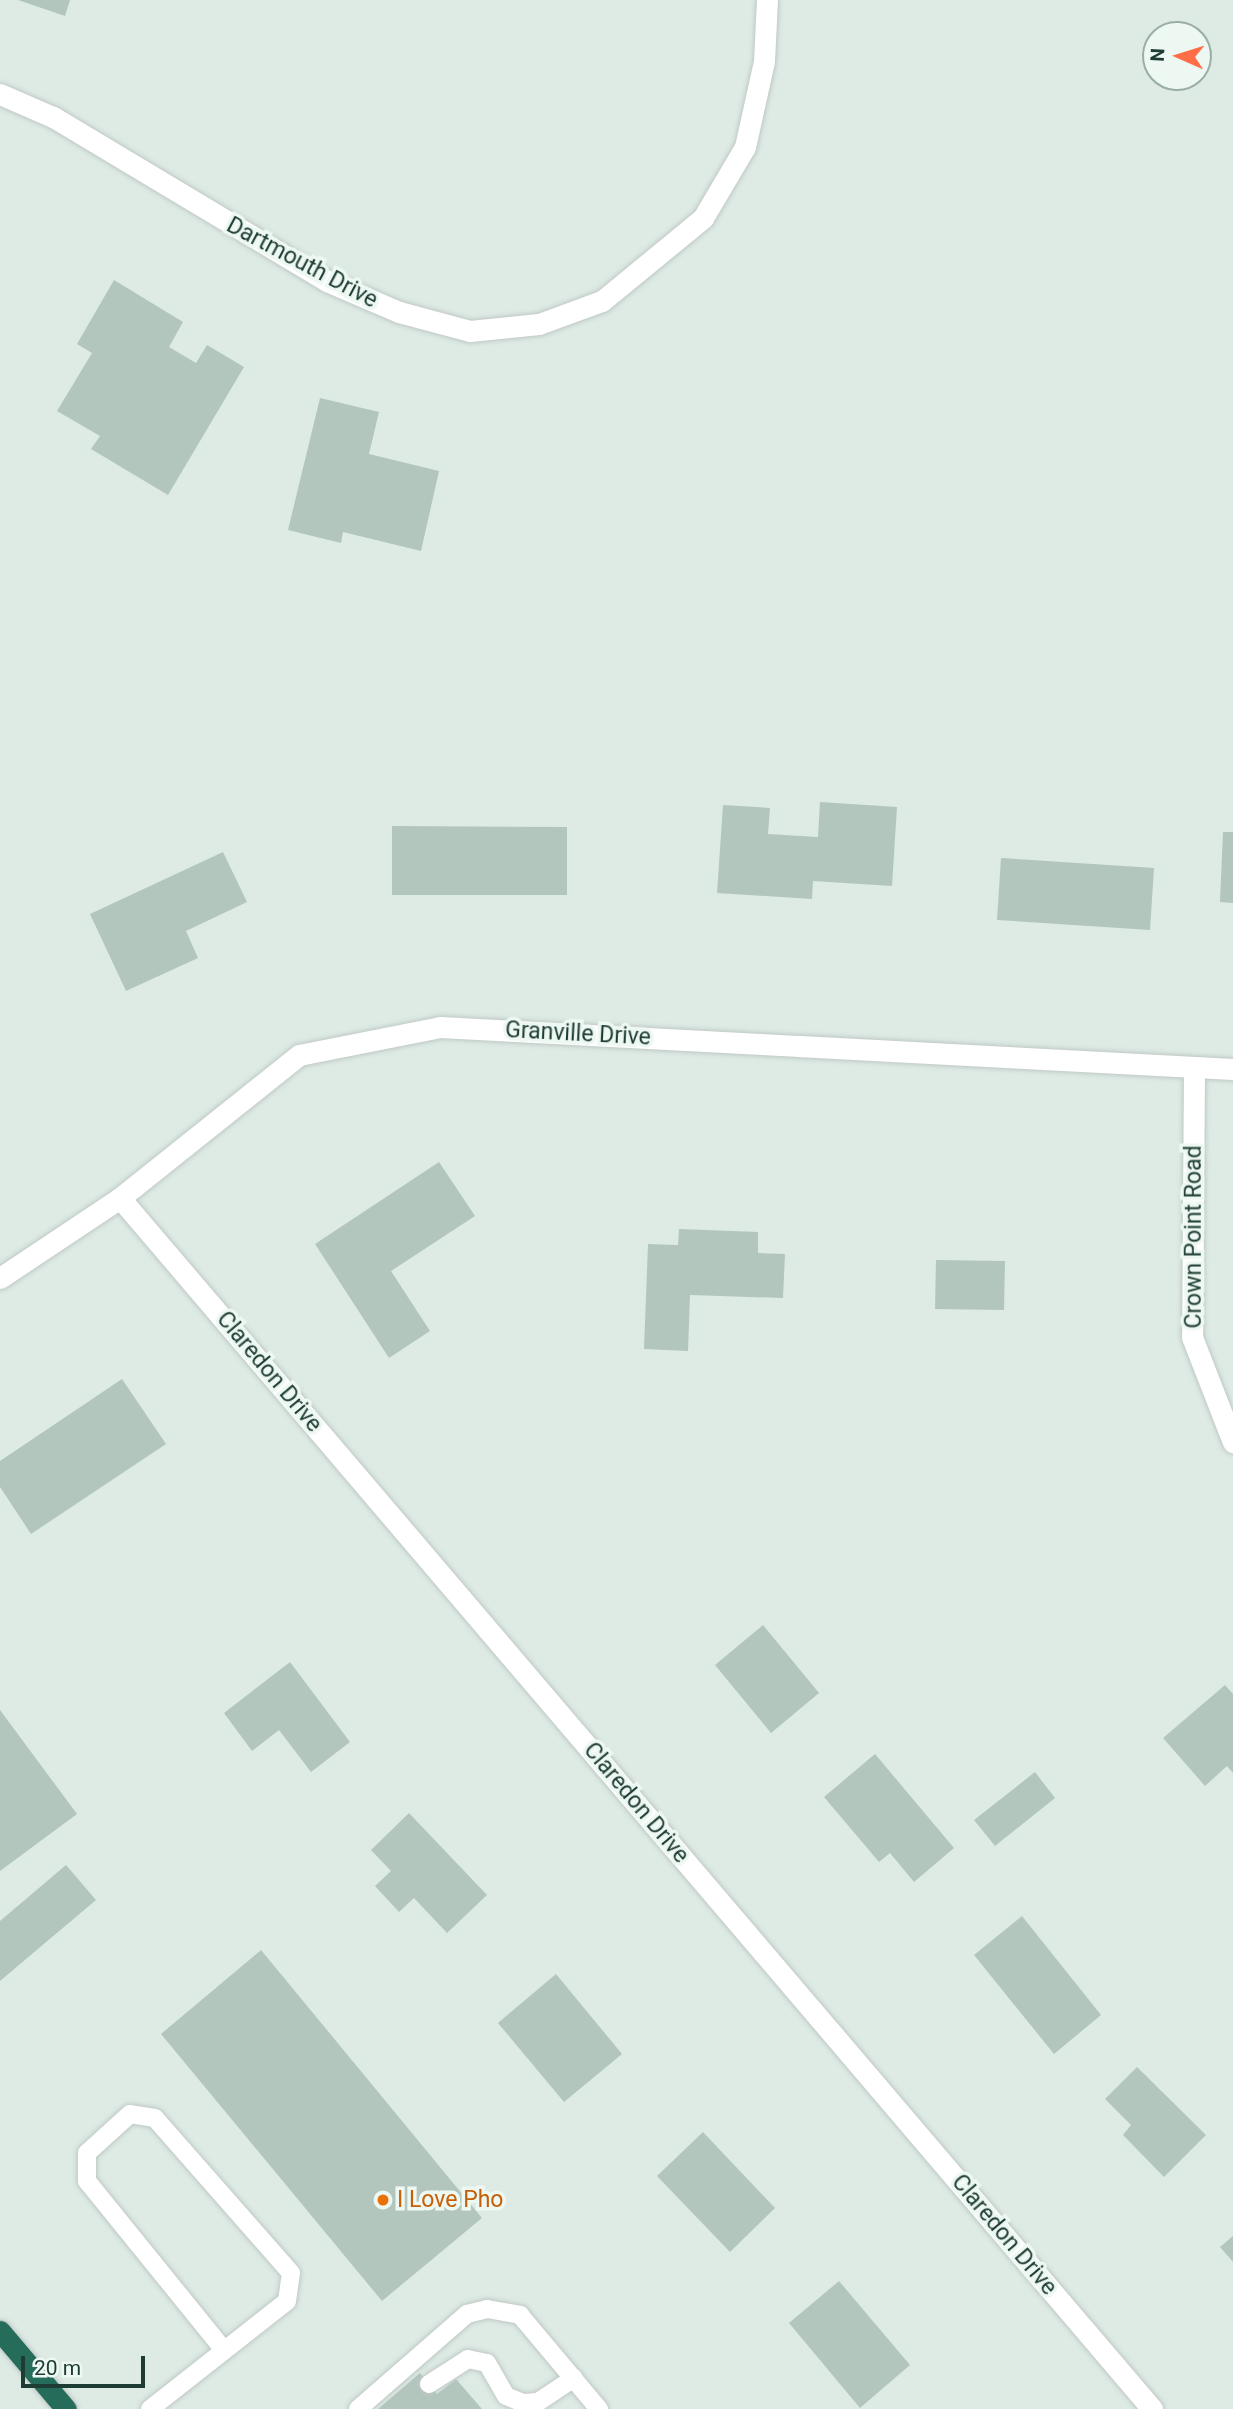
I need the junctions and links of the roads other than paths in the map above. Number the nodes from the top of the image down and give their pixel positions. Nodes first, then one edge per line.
1 (767, 0) edge
2 (0, 94) edge
3 (1194, 1067) junction
4 (1233, 1069) edge
5 (120, 1198) junction
6 (0, 1278) edge
7 (1233, 1442) edge
8 (0, 2331) edge
9 (223, 2349) junction
10 (574, 2378) junction
11 (429, 2384) dead end
12 (66, 2409) edge
13 (150, 2409) edge
14 (358, 2409) edge
15 (599, 2409) edge
16 (1152, 2409) edge

1 - 2 street, Dartmouth Drive
3 - 4 street, Granville Drive
3 - 5 street, Granville Drive
3 - 7 street, Crown Point Road
5 - 6 street, Granville Drive
5 - 16 street, Claredon Drive
8 - 12 highway
9 - 9 lane
9 - 13 lane
10 - 11 lane
10 - 14 lane
10 - 15 lane

